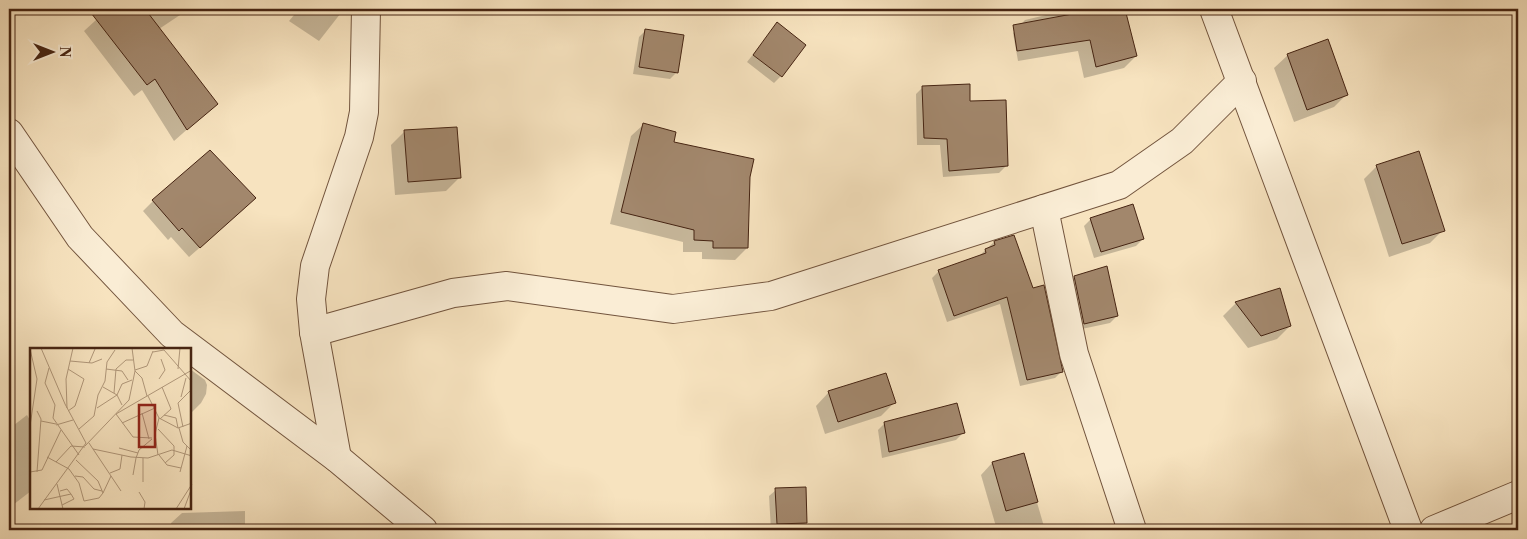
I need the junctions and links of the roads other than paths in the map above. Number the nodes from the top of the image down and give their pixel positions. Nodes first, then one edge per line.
1 (366, 9) edge
2 (1214, 9) edge
3 (1242, 81) junction
4 (9, 132) edge
5 (1044, 209) junction
6 (314, 332) junction
7 (191, 348) edge
8 (191, 348) edge
9 (337, 458) junction
10 (1518, 495) edge
11 (423, 530) edge
12 (1132, 530) edge
13 (1408, 530) edge
14 (1434, 530) edge

1 - 6 street
2 - 3 street
3 - 5 street
3 - 13 street
4 - 7 street
5 - 6 street
5 - 12 street
6 - 9 street
8 - 9 street
9 - 11 street
10 - 14 street

